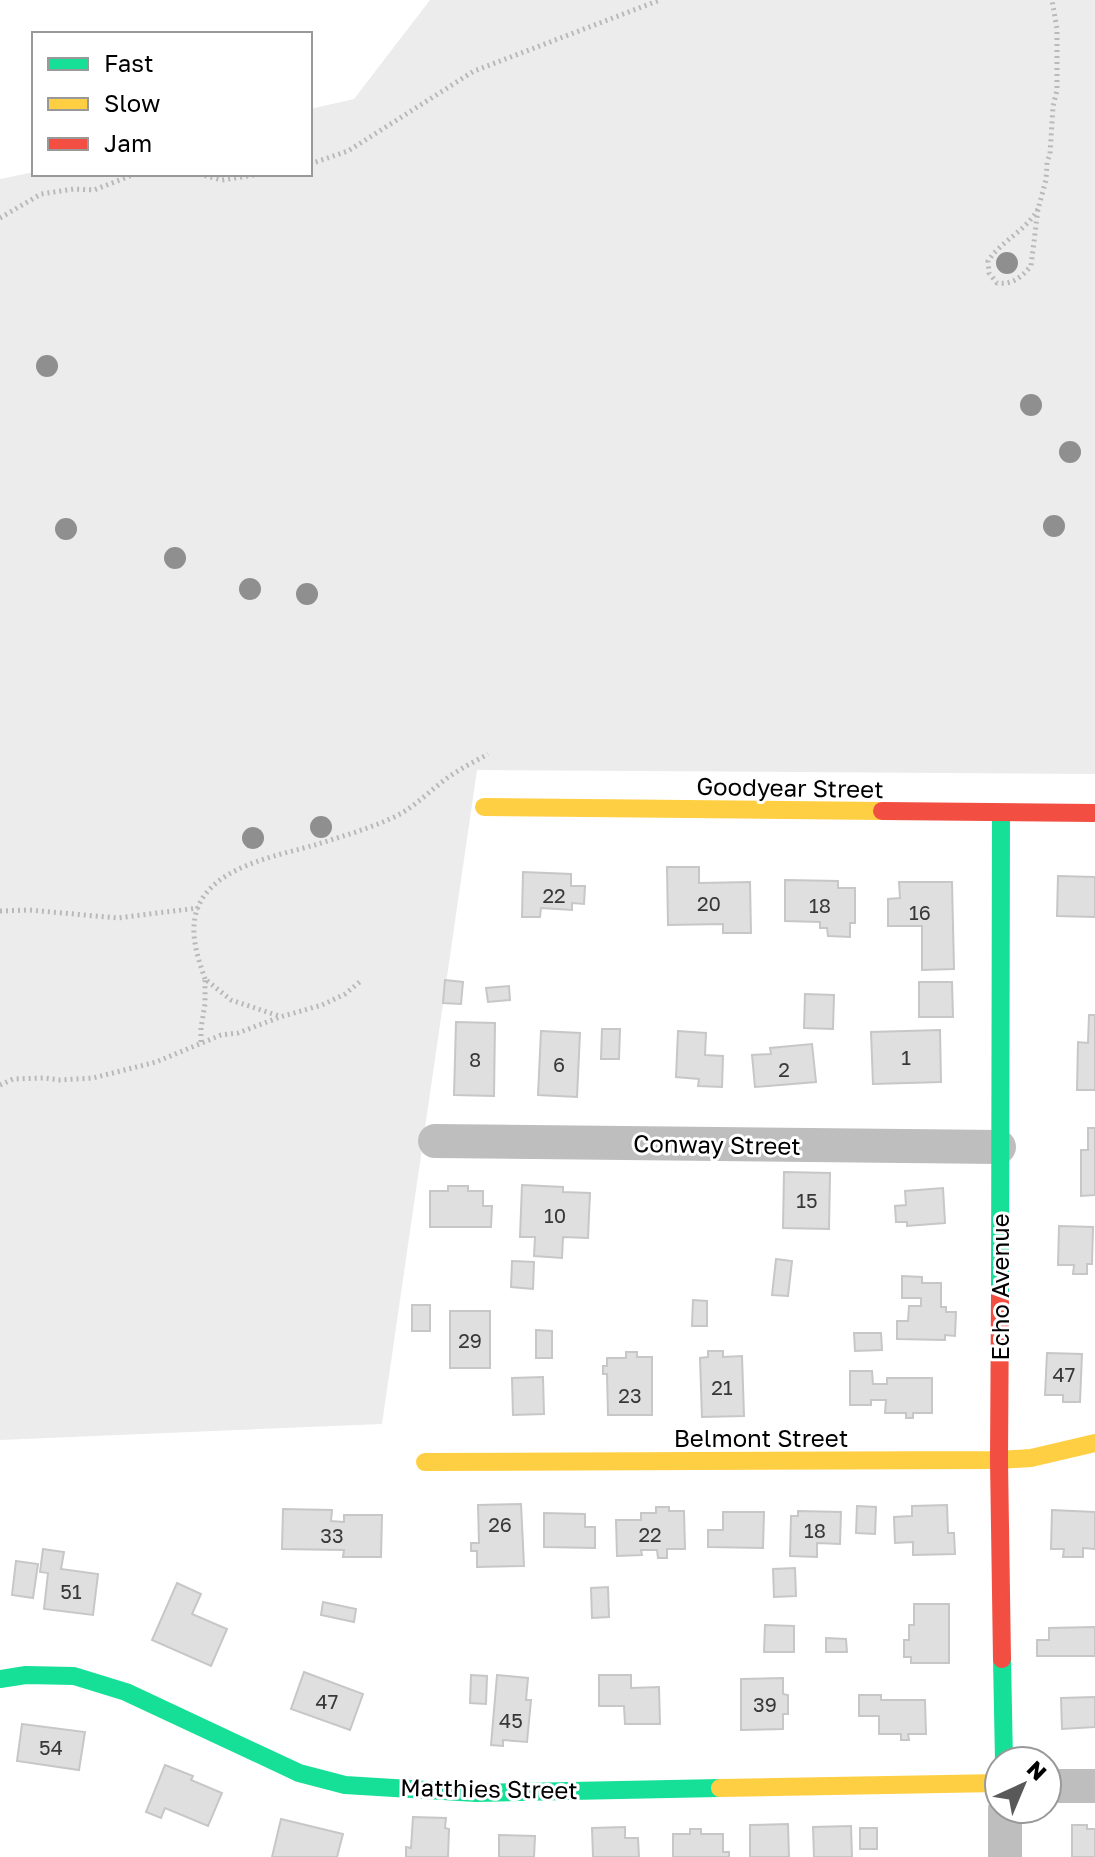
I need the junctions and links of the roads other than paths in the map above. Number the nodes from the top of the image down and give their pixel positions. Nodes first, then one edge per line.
1 (484, 807) dead end
2 (1001, 813) junction
3 (1095, 813) edge
4 (435, 1141) dead end
5 (999, 1147) junction
6 (1095, 1443) edge
7 (999, 1460) junction
8 (425, 1462) dead end
9 (0, 1679) edge
10 (1004, 1745) edge
11 (983, 1782) edge
12 (1063, 1786) edge
13 (1095, 1786) edge
14 (1005, 1825) edge
15 (1005, 1857) edge

1 - 2 street, Goodyear Street
2 - 3 street, Goodyear Street
2 - 5 street, Echo Avenue
4 - 5 street, Conway Street
5 - 7 street, Echo Avenue
6 - 7 street, Belmont Street
7 - 8 street, Belmont Street
7 - 10 street, Echo Avenue
9 - 11 street, Matthies Street
12 - 13 street
14 - 15 street

